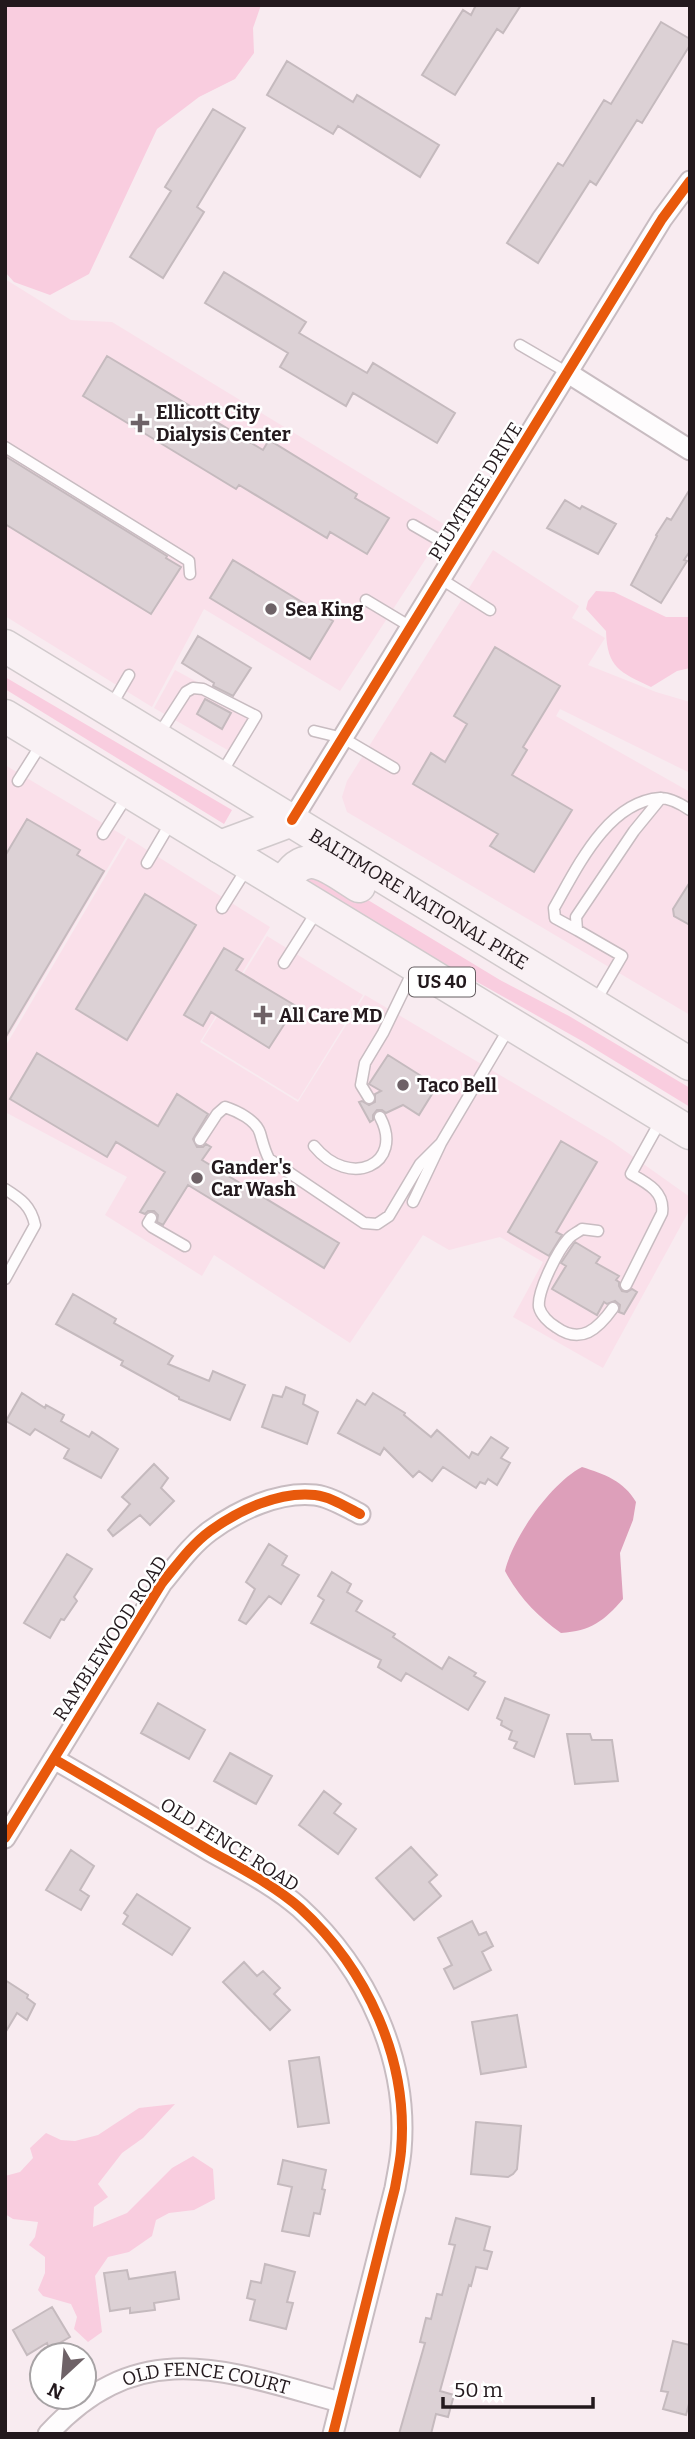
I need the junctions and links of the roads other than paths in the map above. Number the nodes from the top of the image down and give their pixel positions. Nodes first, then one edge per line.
1 (690, 181) edge
2 (520, 345) dead end
3 (568, 373) junction
4 (5, 447) edge
5 (690, 450) edge
6 (413, 525) dead end
7 (458, 551) junction
8 (190, 574) dead end
9 (441, 579) junction
10 (366, 600) dead end
11 (490, 610) dead end
12 (411, 627) junction
13 (5, 646) edge
14 (129, 675) dead end
15 (109, 709) junction
16 (5, 716) edge
17 (314, 731) dead end
18 (157, 738) junction
19 (342, 738) junction
20 (44, 740) junction
21 (394, 768) dead end
22 (220, 776) junction
23 (18, 781) dead end
24 (130, 792) junction
25 (661, 798) junction
26 (690, 810) edge
27 (173, 818) junction
28 (292, 820) junction
29 (103, 834) dead end
30 (220, 847) junction
31 (147, 863) dead end
32 (249, 865) junction
33 (283, 885) junction
34 (319, 907) junction
35 (222, 908) dead end
36 (577, 930) junction
37 (284, 963) dead end
38 (416, 966) junction
39 (594, 1005) junction
40 (511, 1024) junction
41 (690, 1064) edge
42 (369, 1098) dead end
43 (380, 1117) dead end
44 (677, 1125) edge
45 (200, 1140) dead end
46 (441, 1143) junction
47 (314, 1146) dead end
48 (5, 1189) edge
49 (413, 1202) dead end
50 (151, 1218) dead end
51 (598, 1231) dead end
52 (185, 1246) dead end
53 (5, 1279) edge
54 (626, 1285) dead end
55 (613, 1308) dead end
56 (360, 1514) dead end
57 (54, 1759) junction
58 (5, 1838) edge
59 (340, 2402) junction
60 (48, 2434) edge
61 (332, 2434) edge

1 - 3 street, PLUMTREE DRIVE
2 - 3 lane
3 - 5 street
3 - 7 street, PLUMTREE DRIVE
4 - 8 lane
6 - 7 lane
7 - 9 street, PLUMTREE DRIVE
9 - 11 lane
9 - 12 street, PLUMTREE DRIVE
10 - 12 lane
12 - 19 street, PLUMTREE DRIVE
13 - 15 main road, BALTIMORE NATIONAL PIKE
14 - 15 lane
15 - 18 main road, BALTIMORE NATIONAL PIKE
16 - 20 main road, US 40
17 - 19 lane
18 - 22 main road, BALTIMORE NATIONAL PIKE
18 - 22 lane
19 - 21 lane
19 - 28 street, PLUMTREE DRIVE
20 - 23 lane
20 - 24 main road, US 40
22 - 28 main road, BALTIMORE NATIONAL PIKE
24 - 27 main road, US 40
24 - 29 lane
25 - 26 lane
25 - 36 lane
25 - 36 lane
27 - 30 main road, US 40
27 - 31 lane
28 - 30 main road
28 - 39 main road, BALTIMORE NATIONAL PIKE
30 - 32 main road, US 40
32 - 33 main road, US 40
32 - 35 lane
33 - 34 main road, US 40
33 - 39 main road
34 - 37 lane
34 - 38 main road, US 40
36 - 39 lane
38 - 40 main road, US 40
38 - 42 lane
39 - 41 main road, BALTIMORE NATIONAL PIKE
40 - 44 main road, US 40
40 - 46 lane
43 - 47 lane
44 - 54 lane
45 - 46 lane
46 - 49 lane
48 - 53 lane
50 - 52 lane
51 - 55 lane
56 - 57 street, RAMBLEWOOD ROAD
57 - 58 street, RAMBLEWOOD ROAD
57 - 59 street, OLD FENCE ROAD
59 - 60 street, OLD FENCE COURT
59 - 61 street, OLD FENCE ROAD

